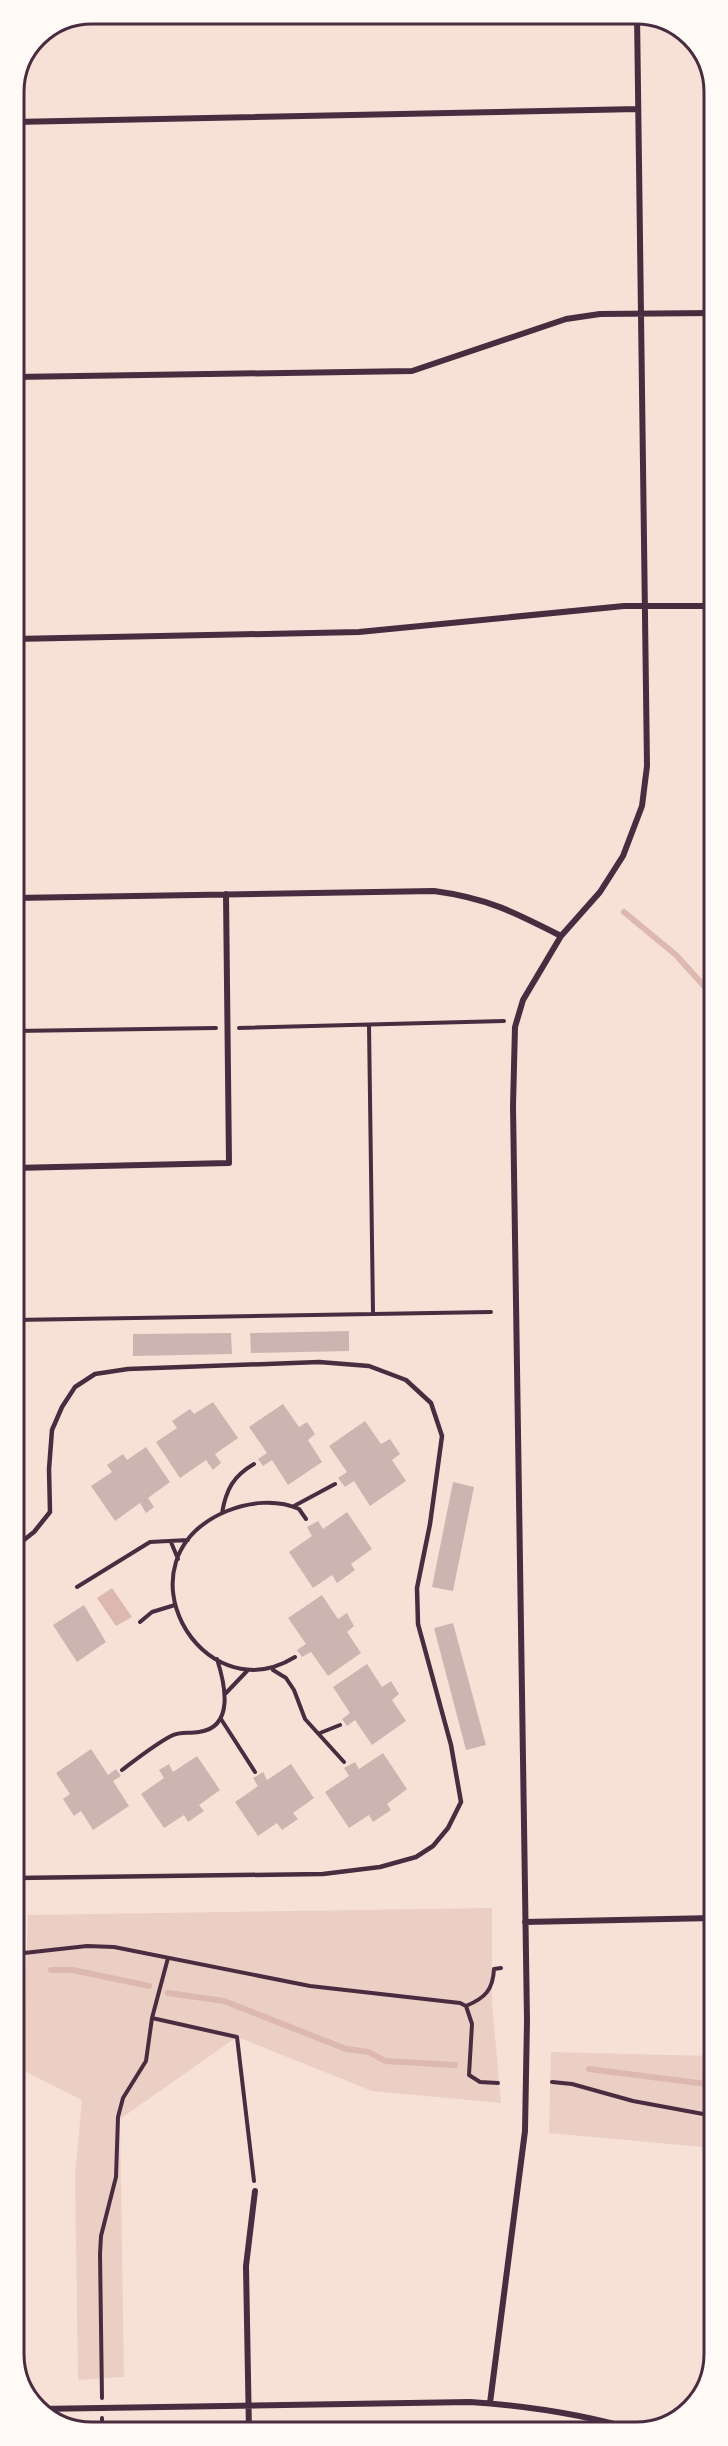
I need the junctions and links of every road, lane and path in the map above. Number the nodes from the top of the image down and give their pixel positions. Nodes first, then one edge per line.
1 (637, 24) edge
2 (638, 109) junction
3 (24, 122) edge
4 (704, 313) edge
5 (641, 314) junction
6 (24, 377) edge
7 (647, 606) junction
8 (704, 606) edge
9 (24, 639) edge
10 (226, 894) junction
11 (24, 898) edge
12 (561, 936) junction
13 (517, 1022) junction
14 (369, 1025) junction
15 (227, 1029) junction
16 (24, 1031) edge
17 (24, 1168) edge
18 (491, 1312) dead end
19 (373, 1313) junction
20 (24, 1320) edge
21 (254, 1464) dead end
22 (335, 1484) dead end
23 (293, 1507) junction
24 (222, 1513) junction
25 (306, 1519) dead end
26 (189, 1539) junction
27 (24, 1540) edge
28 (171, 1542) junction
29 (178, 1560) junction
30 (77, 1587) dead end
31 (175, 1605) junction
32 (140, 1623) dead end
33 (295, 1657) dead end
34 (218, 1659) junction
35 (273, 1669) junction
36 (247, 1671) junction
37 (225, 1694) junction
38 (221, 1719) junction
39 (340, 1725) dead end
40 (320, 1732) junction
41 (344, 1762) dead end
42 (122, 1770) dead end
43 (255, 1772) dead end
44 (24, 1878) edge
45 (704, 1918) edge
46 (525, 1922) junction
47 (24, 1953) edge
48 (168, 1958) junction
49 (501, 1968) dead end
50 (466, 2006) junction
51 (152, 2018) junction
52 (552, 2082) dead end
53 (498, 2084) dead end
54 (704, 2114) edge
55 (255, 2191) joint
56 (490, 2403) junction
57 (248, 2406) junction
58 (102, 2407) junction
59 (51, 2409) edge
60 (102, 2422) edge
61 (249, 2422) edge
62 (609, 2422) edge

1 - 2 street
2 - 3 street
2 - 5 street
4 - 5 street
5 - 6 street
5 - 7 street
7 - 8 street
7 - 9 street
7 - 12 street
10 - 11 street
10 - 12 street
10 - 15 street
12 - 13 street
13 - 14 path
13 - 46 street
14 - 15 path
14 - 19 path
15 - 16 path
15 - 17 street
18 - 19 path
19 - 20 path
21 - 24 path
22 - 23 path
23 - 24 path
23 - 25 path
24 - 26 path
26 - 28 path
26 - 29 path
27 - 44 lane
28 - 29 path
28 - 30 path
29 - 31 path
31 - 32 path
31 - 34 path
33 - 35 path
34 - 36 path
34 - 37 path
35 - 36 path
35 - 40 path
36 - 37 path
37 - 38 path
38 - 42 path
38 - 43 path
39 - 40 path
40 - 41 path
45 - 46 street
46 - 56 street
47 - 48 path
48 - 50 path
48 - 51 path
49 - 50 path
50 - 53 path
51 - 55 path
51 - 58 path
52 - 54 path
55 - 57 street
56 - 57 street
56 - 62 street
57 - 58 street
57 - 61 street
58 - 59 street
58 - 60 path

